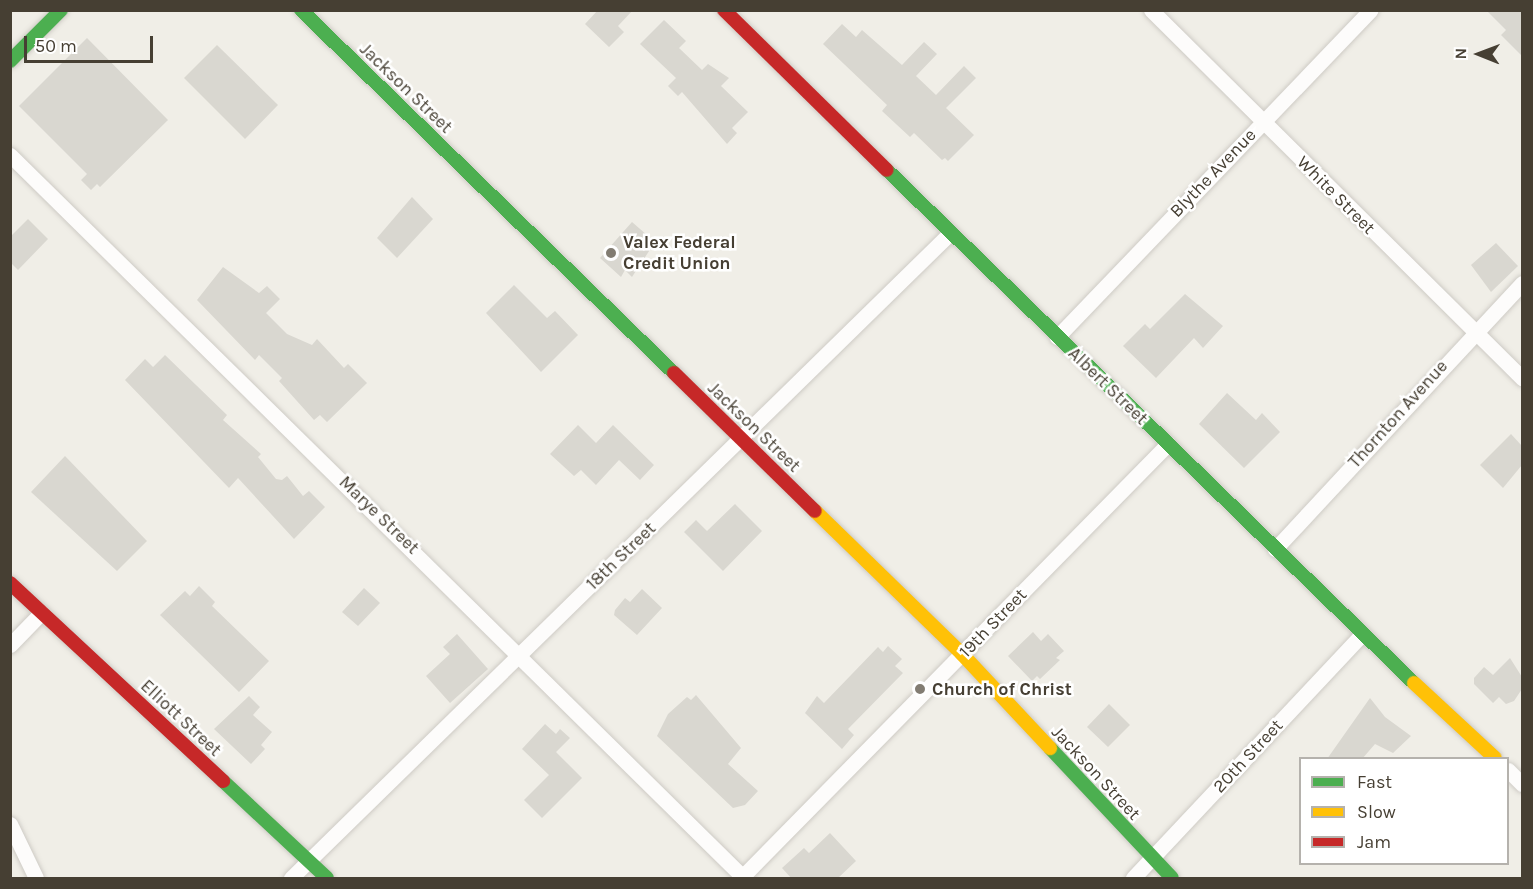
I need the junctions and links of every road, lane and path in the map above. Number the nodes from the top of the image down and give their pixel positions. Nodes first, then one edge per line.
1 (61, 10) edge
2 (302, 10) edge
3 (724, 10) edge
4 (1151, 10) edge
5 (1371, 10) edge
6 (10, 60) edge
7 (1262, 122) junction
8 (10, 155) edge
9 (950, 233) junction
10 (1522, 283) edge
11 (1474, 331) junction
12 (1057, 337) junction
13 (1522, 378) edge
14 (740, 439) junction
15 (1168, 444) junction
16 (1275, 549) junction
17 (10, 583) edge
18 (41, 613) junction
19 (1362, 634) junction
20 (10, 645) edge
21 (520, 654) junction
22 (962, 654) junction
23 (1493, 757) edge
24 (1509, 771) edge
25 (1522, 784) edge
26 (10, 824) edge
27 (1152, 859) junction
28 (309, 861) junction
29 (743, 878) edge
30 (36, 879) edge
31 (291, 879) edge
32 (327, 879) edge
33 (1133, 879) edge
34 (1172, 879) edge

1 - 6 street
2 - 14 street, Jackson Street
3 - 9 street, Albert Street
4 - 7 street, White Street
5 - 7 street, Blythe Avenue
7 - 11 street, White Street
7 - 12 street, Blythe Avenue
8 - 21 street, Marye Street
9 - 12 street, Albert Street
9 - 14 street, 18th Street
10 - 11 street, Thornton Avenue
11 - 13 street, White Street
11 - 16 street, Thornton Avenue
12 - 15 street, Albert Street
14 - 21 street, 18th Street
14 - 22 street, Jackson Street
15 - 16 street, Albert Street
15 - 22 street, 19th Street
16 - 19 street, Albert Street
17 - 18 street, Elliott Street
18 - 20 street
18 - 28 street, Elliott Street
19 - 23 street, Albert Street
19 - 27 street, 20th Street
21 - 28 street, 18th Street
21 - 29 street, Marye Street
22 - 27 street, Jackson Street
22 - 29 street, 19th Street
24 - 25 street
26 - 30 street
27 - 33 street, 20th Street
27 - 34 street, Jackson Street
28 - 31 street, 18th Street
28 - 32 street, Elliott Street

